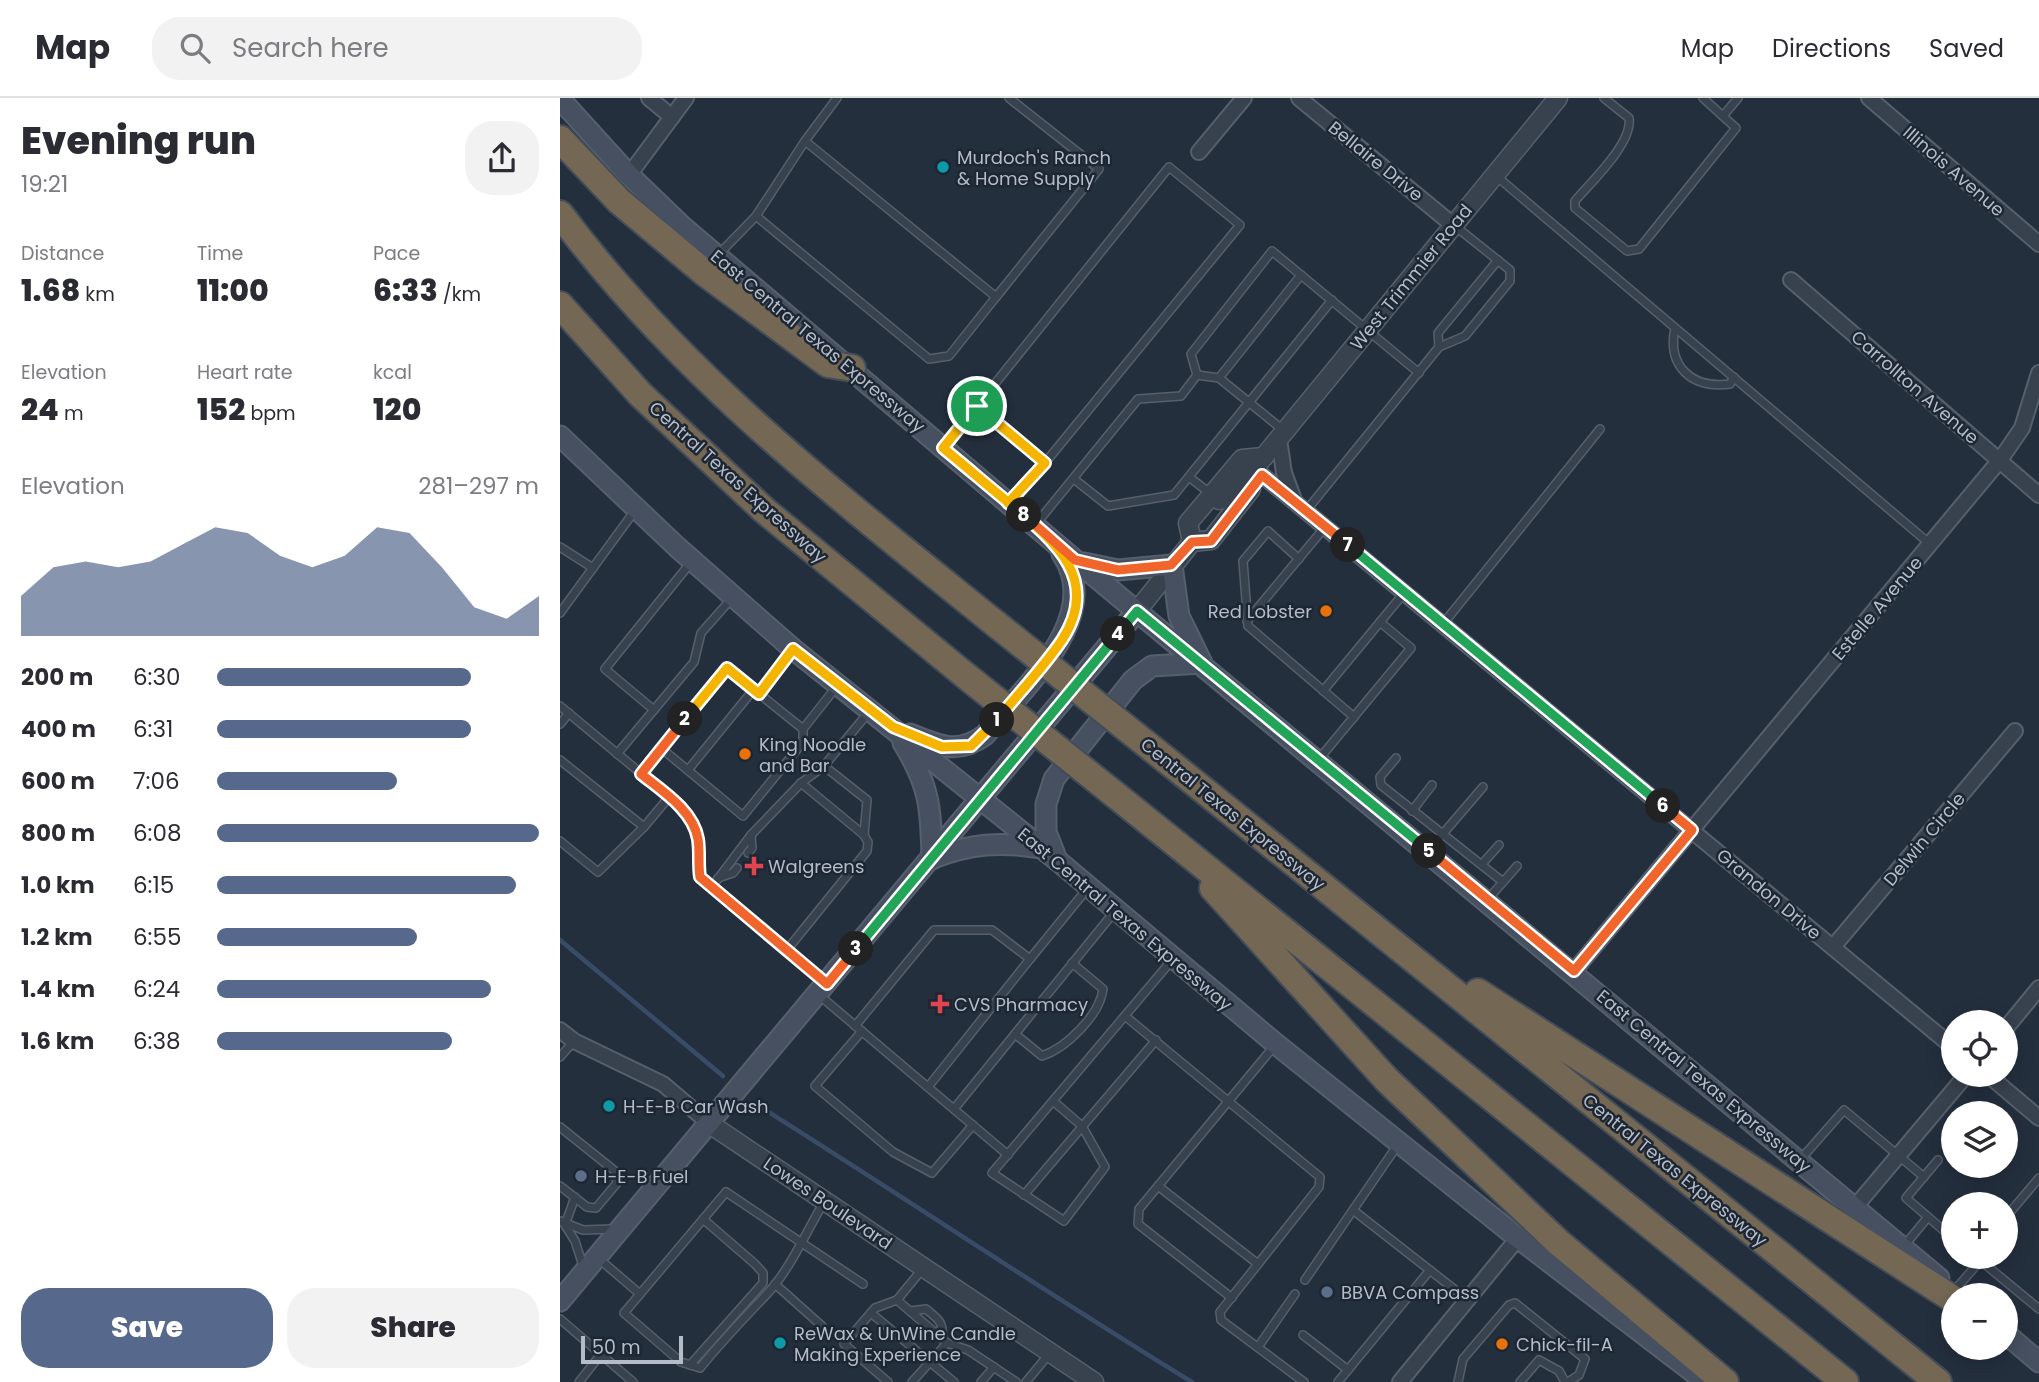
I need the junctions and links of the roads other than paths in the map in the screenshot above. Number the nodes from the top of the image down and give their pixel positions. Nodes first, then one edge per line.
1 (649, 98) edge
2 (686, 98) edge
3 (837, 98) edge
4 (1009, 98) edge
5 (1244, 98) edge
6 (1299, 98) edge
7 (1558, 98) edge
8 (1604, 98) edge
9 (1703, 98) edge
10 (1738, 98) edge
11 (1870, 98) edge
12 (560, 99) edge
13 (1723, 116) junction
14 (673, 117) junction
15 (560, 139) edge
16 (805, 141) junction
17 (1199, 152) dead end
18 (1495, 174) junction
19 (629, 175) junction
20 (560, 214) edge
21 (756, 216) junction
22 (1453, 225) junction
23 (2039, 244) edge
24 (718, 256) junction
25 (1498, 260) junction
26 (1301, 275) junction
27 (1791, 280) dead end
28 (996, 297) junction
29 (1332, 300) junction
30 (560, 305) edge
31 (1675, 327) junction
32 (1368, 330) junction
33 (1440, 346) junction
34 (852, 368) junction
35 (1419, 373) junction
36 (2039, 373) edge
37 (1197, 375) junction
38 (1734, 377) junction
39 (1219, 378) junction
40 (1250, 403) junction
41 (977, 406) junction
42 (1600, 429) dead end
43 (1282, 435) junction
44 (560, 436) edge
45 (943, 448) junction
46 (1264, 457) junction
47 (2000, 460) junction
48 (1045, 463) junction
49 (1262, 475) junction
50 (1189, 477) junction
51 (1074, 479) junction
52 (1212, 495) junction
53 (2039, 495) edge
54 (1294, 501) junction
55 (1008, 503) junction
56 (636, 508) junction
57 (1306, 511) junction
58 (1035, 525) junction
59 (1326, 527) junction
60 (1052, 539) junction
61 (1192, 542) junction
62 (1930, 544) junction
63 (560, 547) edge
64 (1299, 559) junction
65 (692, 560) junction
66 (1075, 560) junction
67 (1171, 565) junction
68 (593, 568) junction
69 (1405, 592) junction
70 (734, 596) junction
71 (1137, 611) junction
72 (560, 613) edge
73 (1247, 621) junction
74 (1380, 622) junction
75 (1443, 624) junction
76 (793, 649) junction
77 (1202, 663) junction
78 (839, 684) junction
79 (756, 691) junction
80 (1323, 691) junction
81 (560, 706) edge
82 (654, 710) junction
83 (871, 710) junction
84 (569, 713) junction
85 (1354, 717) junction
86 (560, 724) edge
87 (893, 727) junction
88 (803, 729) junction
89 (2015, 730) dead end
90 (662, 748) junction
91 (617, 754) junction
92 (1396, 758) dead end
93 (560, 760) edge
94 (1319, 760) junction
95 (824, 766) junction
96 (688, 770) junction
97 (641, 774) junction
98 (801, 783) junction
99 (1381, 785) junction
100 (1432, 785) dead end
101 (1483, 787) dead end
102 (669, 797) junction
103 (981, 800) junction
104 (1368, 801) junction
105 (1412, 811) junction
106 (644, 827) junction
107 (1692, 830) junction
108 (1166, 834) junction
109 (751, 835) junction
110 (864, 835) junction
111 (560, 841) edge
112 (1435, 843) junction
113 (1499, 845) dead end
114 (1041, 848) junction
115 (748, 853) dead end
116 (932, 859) junction
117 (1058, 861) junction
118 (1482, 864) junction
119 (1517, 866) dead end
120 (737, 868) dead end
121 (718, 878) junction
122 (1503, 882) junction
123 (1088, 887) junction
124 (711, 888) junction
125 (1488, 900) junction
126 (1115, 911) junction
127 (1396, 945) junction
128 (1833, 947) junction
129 (786, 951) junction
130 (1030, 959) junction
131 (1172, 960) junction
132 (1072, 963) junction
133 (1574, 971) junction
134 (2039, 988) edge
135 (823, 989) junction
136 (2018, 1013) edge
137 (1125, 1016) junction
138 (859, 1028) junction
139 (560, 1030) edge
140 (1015, 1034) junction
141 (1941, 1036) edge
142 (1156, 1040) junction
143 (574, 1041) junction
144 (1276, 1044) junction
145 (560, 1057) edge
146 (928, 1087) junction
147 (1956, 1087) edge
148 (2002, 1087) edge
149 (1230, 1100) junction
150 (1053, 1101) junction
151 (954, 1109) junction
152 (2039, 1118) edge
153 (710, 1124) junction
154 (973, 1125) junction
155 (1082, 1126) junction
156 (560, 1127) edge
157 (1400, 1143) junction
158 (1008, 1155) junction
159 (1898, 1156) junction
160 (1938, 1160) dead end
161 (1800, 1161) junction
162 (1924, 1177) junction
163 (2039, 1178) edge
164 (560, 1186) edge
165 (1158, 1186) junction
166 (1024, 1195) junction
167 (575, 1197) junction
168 (825, 1200) junction
169 (2018, 1203) edge
170 (1855, 1207) junction
171 (1353, 1210) junction
172 (1928, 1217) junction
173 (703, 1219) junction
174 (562, 1223) edge
175 (622, 1227) junction
176 (1941, 1228) edge
177 (1518, 1238) junction
178 (800, 1242) junction
179 (1903, 1248) junction
180 (590, 1264) junction
181 (1258, 1265) junction
182 (924, 1267) junction
183 (1990, 1269) edge
184 (1430, 1270) junction
185 (1305, 1280) dead end
186 (1942, 1283) edge
187 (775, 1284) junction
188 (863, 1284) dead end
189 (1941, 1286) edge
190 (640, 1294) junction
191 (1295, 1294) dead end
192 (1232, 1298) junction
193 (897, 1300) junction
194 (1468, 1300) junction
195 (560, 1301) edge
196 (2039, 1309) edge
197 (910, 1311) junction
198 (871, 1313) junction
199 (560, 1319) edge
200 (822, 1326) dead end
201 (1304, 1335) dead end
202 (944, 1341) junction
203 (2018, 1344) edge
204 (1258, 1347) junction
205 (1051, 1353) junction
206 (601, 1354) junction
207 (929, 1362) junction
208 (2039, 1362) edge
209 (690, 1365) junction
210 (994, 1367) junction
211 (1348, 1370) junction
212 (579, 1382) edge
213 (633, 1382) edge
214 (888, 1382) edge
215 (912, 1382) edge
216 (954, 1382) edge
217 (981, 1382) edge
218 (1016, 1382) edge
219 (1026, 1382) edge
220 (1094, 1382) edge
221 (1304, 1382) edge
222 (1338, 1382) edge
223 (1401, 1382) edge
224 (1458, 1382) edge
225 (1520, 1382) edge
226 (1567, 1382) edge
227 (1706, 1382) edge
228 (1725, 1382) edge
229 (1845, 1382) edge
230 (1938, 1382) edge

1 - 14 street
2 - 14 street
3 - 16 lane
4 - 28 lane
5 - 17 street
6 - 22 street, Bellaire Drive
7 - 18 street, West Trimmier Road
8 - 13 lane
9 - 13 lane
10 - 13 lane
11 - 23 street, Illinois Avenue
12 - 19 main road, East Central Texas Expressway
14 - 19 street
15 - 34 highway
16 - 21 lane
16 - 28 lane
18 - 22 street, West Trimmier Road
18 - 31 lane
19 - 24 main road, East Central Texas Expressway
20 - 127 highway, Central Texas Expressway, bridge
21 - 24 lane
21 - 28 lane
22 - 25 lane
22 - 32 street, West Trimmier Road
24 - 34 main road, East Central Texas Expressway
25 - 33 lane
25 - 33 lane
26 - 29 lane
26 - 37 lane
26 - 39 lane
27 - 47 street, Carrollton Avenue
29 - 32 lane
29 - 40 lane
30 - 108 highway, Central Texas Expressway, bridge
31 - 38 lane
31 - 38 lane
32 - 35 lane
32 - 43 street, West Trimmier Road
33 - 35 lane
34 - 45 main road, East Central Texas Expressway
35 - 57 lane
36 - 47 street, Estelle Avenue
37 - 39 lane
37 - 51 lane
38 - 62 lane
39 - 40 lane
40 - 43 lane
40 - 50 lane
41 - 45 lane
41 - 48 lane
41 - 48 lane
42 - 75 lane
43 - 46 street, West Trimmier Road
43 - 54 street
44 - 56 main road, East Central Texas Expressway
45 - 55 main road, East Central Texas Expressway
46 - 49 street
46 - 52 street, West Trimmier Road
47 - 53 street, Carrollton Avenue
47 - 62 street, Estelle Avenue
48 - 55 lane
49 - 54 street, Grandon Drive
49 - 61 street
50 - 51 lane
50 - 52 lane
51 - 58 lane
52 - 61 street, West Trimmier Road
54 - 57 street, Grandon Drive
55 - 58 main road, East Central Texas Expressway
56 - 65 main road, East Central Texas Expressway
56 - 68 lane
57 - 59 street, Grandon Drive
58 - 60 main road, East Central Texas Expressway
59 - 64 lane
59 - 69 street, Grandon Drive
60 - 66 main road, East Central Texas Expressway
60 - 87 main road
61 - 67 street
62 - 107 street, Estelle Avenue
63 - 68 lane
64 - 73 lane
64 - 73 lane
65 - 70 main road, East Central Texas Expressway
65 - 82 lane
66 - 67 main road
66 - 71 main road, East Central Texas Expressway
67 - 71 street
67 - 77 main road
68 - 72 lane
69 - 74 lane
69 - 75 street, Grandon Drive
70 - 76 main road, East Central Texas Expressway
70 - 82 lane
71 - 77 main road, East Central Texas Expressway
71 - 103 main road
73 - 80 lane
74 - 80 lane
74 - 85 lane
75 - 107 street, Grandon Drive
76 - 78 main road, East Central Texas Expressway
76 - 79 lane
77 - 94 main road, East Central Texas Expressway
77 - 117 main road
78 - 83 main road, East Central Texas Expressway
78 - 88 lane
79 - 88 lane
79 - 90 lane
79 - 96 lane
80 - 85 lane
81 - 84 lane
82 - 91 lane
83 - 87 main road, East Central Texas Expressway
83 - 95 lane
84 - 86 lane
84 - 91 lane
85 - 94 lane
87 - 103 main road, East Central Texas Expressway
87 - 116 main road
88 - 96 lane
89 - 128 street, Delwin Circle
90 - 96 lane
90 - 97 lane
91 - 97 lane
92 - 99 lane
93 - 106 lane
94 - 104 main road, East Central Texas Expressway
95 - 98 lane
95 - 110 lane
97 - 102 lane
98 - 109 lane
98 - 110 lane
99 - 104 lane
99 - 105 lane
100 - 105 lane
101 - 112 lane
102 - 106 lane
102 - 124 lane
103 - 114 main road, East Central Texas Expressway
103 - 116 main road
104 - 112 main road, East Central Texas Expressway
105 - 112 lane
106 - 111 lane
107 - 128 street, Grandon Drive
107 - 133 street, Estelle Avenue
108 - 228 highway
108 - 229 highway, Central Texas Expressway
109 - 115 lane
109 - 121 lane
110 - 129 lane
112 - 118 lane
112 - 125 main road, East Central Texas Expressway
113 - 118 lane
114 - 116 main road
114 - 117 main road, East Central Texas Expressway
116 - 135 main road
117 - 123 main road, East Central Texas Expressway
118 - 122 lane
119 - 122 lane
120 - 121 lane
121 - 124 lane
122 - 125 lane
123 - 126 main road, East Central Texas Expressway
123 - 130 lane
124 - 129 lane
125 - 133 main road, East Central Texas Expressway
126 - 131 main road, East Central Texas Expressway
126 - 132 lane
127 - 189 highway
127 - 230 highway, Central Texas Expressway
128 - 141 street, Grandon Drive
129 - 135 lane
130 - 138 lane
130 - 146 lane
131 - 137 lane
131 - 144 main road, East Central Texas Expressway
132 - 140 lane
132 - 140 lane
133 - 161 main road, East Central Texas Expressway
134 - 136 street
135 - 138 lane
135 - 153 main road
137 - 142 lane
137 - 150 lane
138 - 146 lane
138 - 154 lane
139 - 143 street, Lowes Boulevard
140 - 151 lane
142 - 149 lane
142 - 155 lane
143 - 145 lane
143 - 153 street, Lowes Boulevard
144 - 149 lane
144 - 157 main road, East Central Texas Expressway
146 - 151 lane
147 - 159 street
148 - 152 street
149 - 165 lane
149 - 181 lane
150 - 155 lane
150 - 158 lane
151 - 154 lane
153 - 168 street, Lowes Boulevard
153 - 175 main road
154 - 158 lane
155 - 166 lane
155 - 166 lane
156 - 167 lane
157 - 171 lane
157 - 177 main road, East Central Texas Expressway
158 - 166 lane
159 - 161 lane
159 - 162 lane
159 - 170 street
160 - 162 lane
161 - 170 main road, East Central Texas Expressway
162 - 172 lane
163 - 169 lane
164 - 167 lane
165 - 181 lane
165 - 192 lane
167 - 174 lane
168 - 178 lane
168 - 182 street, Lowes Boulevard
170 - 179 main road, East Central Texas Expressway
171 - 184 lane
171 - 185 lane
172 - 176 lane
172 - 179 lane
173 - 178 lane
173 - 190 lane
173 - 209 lane
174 - 175 lane
174 - 180 lane
175 - 180 main road
177 - 194 street
177 - 227 main road, East Central Texas Expressway
178 - 187 lane
178 - 188 lane
179 - 186 main road, East Central Texas Expressway
180 - 190 lane
180 - 195 main road
181 - 192 lane
182 - 193 lane
182 - 205 street, Lowes Boulevard
183 - 196 lane
184 - 194 lane
184 - 211 lane
187 - 200 lane
187 - 209 lane
190 - 209 lane
191 - 204 lane
192 - 204 lane
193 - 197 lane
193 - 198 lane
194 - 223 street
197 - 202 lane
197 - 202 lane
198 - 207 lane
198 - 214 lane
199 - 206 lane
201 - 211 lane
202 - 207 lane
202 - 210 lane
203 - 208 main road
204 - 221 lane
205 - 219 lane
205 - 220 street, Lowes Boulevard
206 - 212 lane
206 - 213 lane
207 - 215 lane
207 - 216 lane
210 - 217 lane
210 - 218 lane
211 - 222 lane
224 - 226 lane
225 - 226 lane

